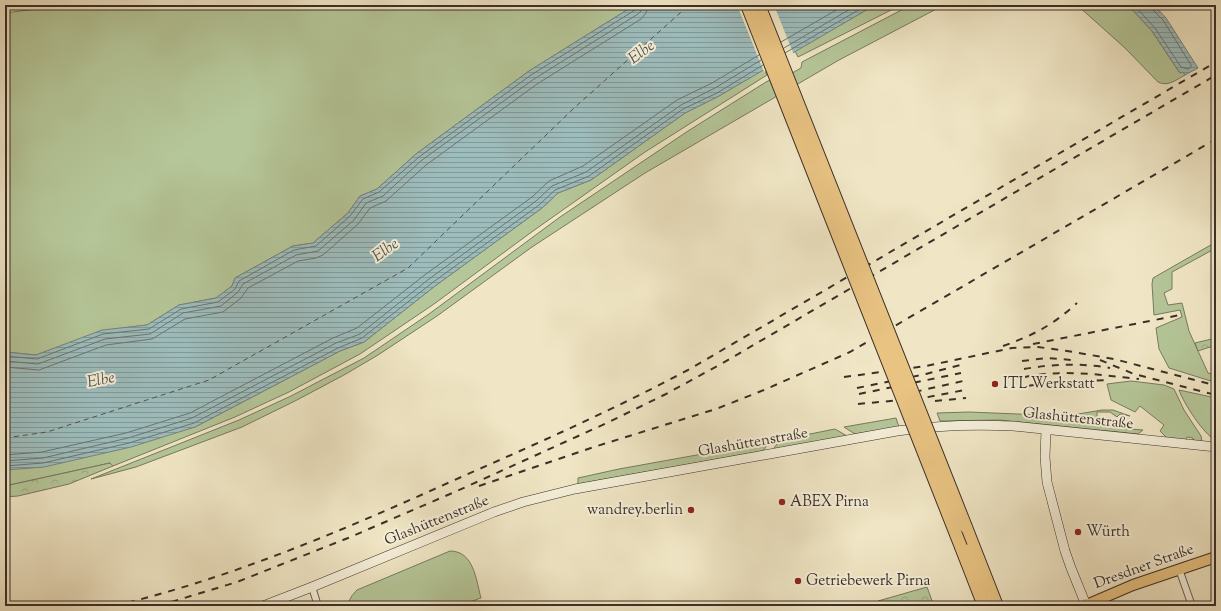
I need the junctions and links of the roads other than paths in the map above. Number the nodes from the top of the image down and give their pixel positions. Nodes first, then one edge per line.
1 (747, 5) edge
2 (759, 5) edge
3 (1046, 430) junction
4 (1216, 447) edge
5 (1216, 557) edge
6 (1179, 569) junction
7 (312, 587) junction
8 (262, 606) edge
9 (318, 606) edge
10 (984, 606) edge
11 (997, 606) edge
12 (1085, 606) edge
13 (1192, 606) edge

1 - 10 highway, bridge
2 - 11 highway, bridge
3 - 4 street, Glashüttenstraße
3 - 7 street, Glashüttenstraße
3 - 12 street
5 - 6 main road, Dresdner Straße
6 - 12 main road, Dresdner Straße
6 - 13 street
7 - 8 street, Glashüttenstraße
7 - 9 street

